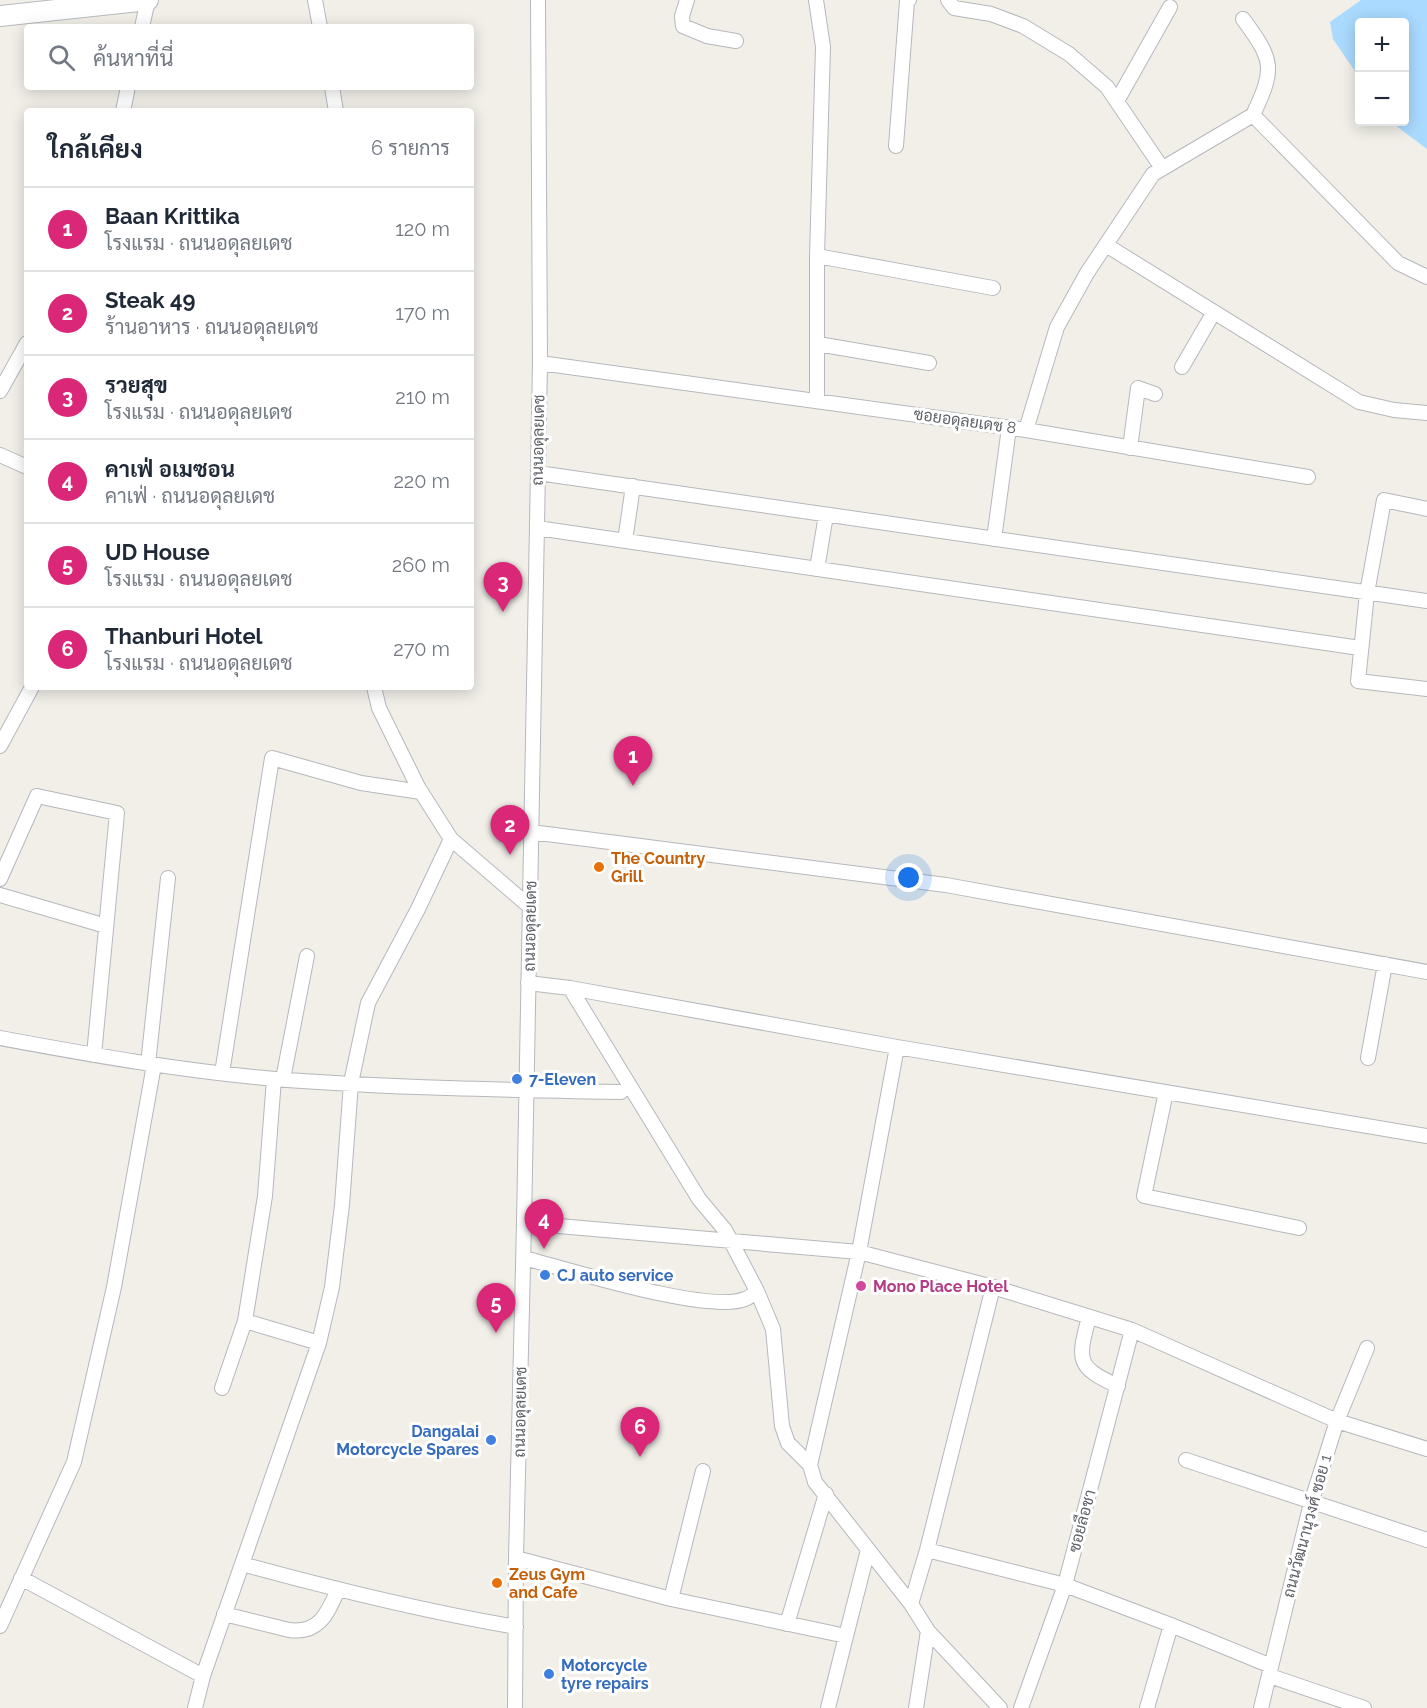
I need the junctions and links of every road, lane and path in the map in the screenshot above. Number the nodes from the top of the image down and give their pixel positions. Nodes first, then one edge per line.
1 (148, 0) edge
2 (315, 0) edge
3 (538, 0) edge
4 (687, 0) edge
5 (816, 0) edge
6 (909, 0) edge
7 (948, 0) edge
8 (1170, 7) dead end
9 (0, 16) edge
10 (1243, 19) dead end
11 (143, 24) edge
12 (319, 24) edge
13 (736, 41) dead end
14 (127, 90) edge
15 (332, 90) edge
16 (1117, 102) junction
17 (124, 108) edge
18 (336, 108) edge
19 (1253, 115) junction
20 (896, 146) dead end
21 (1162, 168) junction
22 (1106, 245) junction
23 (817, 256) junction
24 (1427, 277) edge
25 (993, 288) dead end
26 (1214, 312) junction
27 (818, 345) junction
28 (24, 348) edge
29 (540, 363) junction
30 (929, 363) dead end
31 (1182, 367) dead end
32 (0, 391) edge
33 (1155, 394) dead end
34 (817, 400) junction
35 (1427, 413) edge
36 (1009, 428) junction
37 (1026, 430) junction
38 (1130, 448) junction
39 (0, 455) edge
40 (24, 466) edge
41 (538, 472) junction
42 (1308, 477) dead end
43 (633, 486) junction
44 (1427, 509) edge
45 (826, 514) junction
46 (537, 528) junction
47 (994, 539) junction
48 (626, 541) junction
49 (817, 569) junction
50 (1367, 593) junction
51 (1427, 601) edge
52 (1360, 648) junction
53 (1427, 689) edge
54 (30, 690) edge
55 (375, 690) edge
56 (0, 746) edge
57 (421, 792) junction
58 (531, 832) junction
59 (451, 839) junction
60 (168, 878) dead end
61 (0, 879) edge
62 (0, 895) edge
63 (530, 907) junction
64 (106, 926) junction
65 (307, 956) dead end
66 (1385, 964) junction
67 (1426, 968) edge
68 (528, 983) junction
69 (570, 988) junction
70 (0, 1038) edge
71 (897, 1047) junction
72 (94, 1055) junction
73 (1368, 1058) dead end
74 (151, 1064) junction
75 (222, 1073) junction
76 (279, 1079) junction
77 (351, 1083) junction
78 (526, 1090) junction
79 (621, 1092) dead end
80 (1166, 1092) junction
81 (1427, 1136) edge
82 (524, 1223) junction
83 (1299, 1228) dead end
84 (730, 1240) junction
85 (859, 1252) junction
86 (524, 1258) junction
87 (993, 1287) junction
88 (757, 1291) junction
89 (1089, 1317) junction
90 (245, 1321) junction
91 (1132, 1330) junction
92 (320, 1343) junction
93 (1367, 1348) dead end
94 (1118, 1386) junction
95 (222, 1388) dead end
96 (1337, 1421) junction
97 (1427, 1449) edge
98 (1186, 1460) dead end
99 (810, 1465) junction
100 (703, 1471) dead end
101 (826, 1494) junction
102 (1311, 1503) junction
103 (1427, 1540) edge
104 (868, 1550) junction
105 (927, 1550) junction
106 (516, 1558) junction
107 (242, 1564) junction
108 (21, 1578) junction
109 (1065, 1586) junction
110 (338, 1590) junction
111 (671, 1599) junction
112 (911, 1604) junction
113 (224, 1614) junction
114 (787, 1624) junction
115 (1172, 1625) junction
116 (0, 1626) edge
117 (516, 1627) junction
118 (928, 1631) junction
119 (846, 1636) junction
120 (1270, 1671) junction
121 (203, 1676) junction
122 (195, 1708) edge
123 (515, 1708) edge
124 (828, 1708) edge
125 (916, 1708) edge
126 (1000, 1708) edge
127 (1021, 1708) edge
128 (1147, 1708) edge
129 (1261, 1708) edge
130 (1364, 1708) edge

1 - 9 street
1 - 11 street
2 - 12 street
3 - 29 street, ถนนอดุลยเดช
4 - 13 street
5 - 23 street
6 - 20 street
7 - 16 street
8 - 16 street
10 - 19 street
14 - 17 street
15 - 18 street
16 - 21 street
19 - 21 street, ซอยอดุลยเดช 8
19 - 24 street
21 - 22 street, ซอยอดุลยเดช 8
22 - 26 street
22 - 37 street, ซอยอดุลยเดช 8
23 - 25 street
23 - 27 street
26 - 31 street
26 - 35 street
27 - 30 street
27 - 34 street
28 - 32 street
29 - 34 street, ซอยอดุลยเดช 8
29 - 41 street, ถนนอดุลยเดช
33 - 38 street
34 - 36 street, ซอยอดุลยเดช 8
36 - 37 street, ซอยอดุลยเดช 8
36 - 47 street
37 - 38 street
38 - 42 street
39 - 40 street
41 - 43 street
41 - 46 street, ถนนอดุลยเดช
43 - 45 street
43 - 48 street
44 - 50 street
45 - 47 street
45 - 49 street
46 - 48 street
46 - 58 street, ถนนอดุลยเดช
47 - 50 street
48 - 49 street
49 - 52 street
50 - 51 street
50 - 52 street
52 - 53 street
54 - 56 street
55 - 57 street
57 - 59 street
57 - 75 street
58 - 63 street, ถนนอดุลยเดช
58 - 66 street
59 - 63 street
59 - 77 street
60 - 74 street
61 - 64 street
62 - 64 street
63 - 68 street, ถนนอดุลยเดช
64 - 72 street
65 - 76 street
66 - 67 street
66 - 73 street
68 - 69 street
68 - 78 street, ถนนอดุลยเดช
69 - 71 street
69 - 84 street
70 - 72 street
71 - 80 street
71 - 85 street
72 - 74 street
74 - 75 street
74 - 108 street
75 - 76 street
76 - 77 street
76 - 90 street
77 - 78 street
77 - 92 street
78 - 79 street
78 - 82 street, ถนนอดุลยเดช
80 - 81 street
80 - 83 street
82 - 84 street
82 - 86 street, ถนนอดุลยเดช
84 - 85 street
84 - 88 street
85 - 87 street
85 - 99 street
86 - 88 street
86 - 106 street, ถนนอดุลยเดช
87 - 89 street
87 - 105 street
88 - 99 street
89 - 91 street
89 - 94 street
90 - 92 street
90 - 95 street
91 - 94 street, ซอยลือชา
91 - 96 street
92 - 107 street
93 - 96 street, ถนนวัฒนานุวงศ์ ซอย 1
94 - 109 street, ซอยลือชา
96 - 97 street
96 - 102 street, ถนนวัฒนานุวงศ์ ซอย 1
98 - 102 street
99 - 101 street
100 - 111 street
101 - 104 street
101 - 114 street
102 - 103 street
102 - 120 street, ถนนวัฒนานุวงศ์ ซอย 1
104 - 112 street
104 - 119 street
105 - 109 street
105 - 112 street
106 - 111 street
106 - 117 street, ถนนอดุลยเดช
107 - 110 street
107 - 113 street
108 - 116 street
108 - 121 street
109 - 115 street
109 - 127 street, ซอยลือชา
110 - 113 street
110 - 117 street
111 - 114 street
112 - 118 street
113 - 121 street
114 - 119 street
115 - 120 street
115 - 128 street
117 - 123 street, ถนนอดุลยเดช
118 - 125 street
118 - 126 street
119 - 124 street
120 - 129 street, ถนนวัฒนานุวงศ์ ซอย 1
120 - 130 street
121 - 122 street

